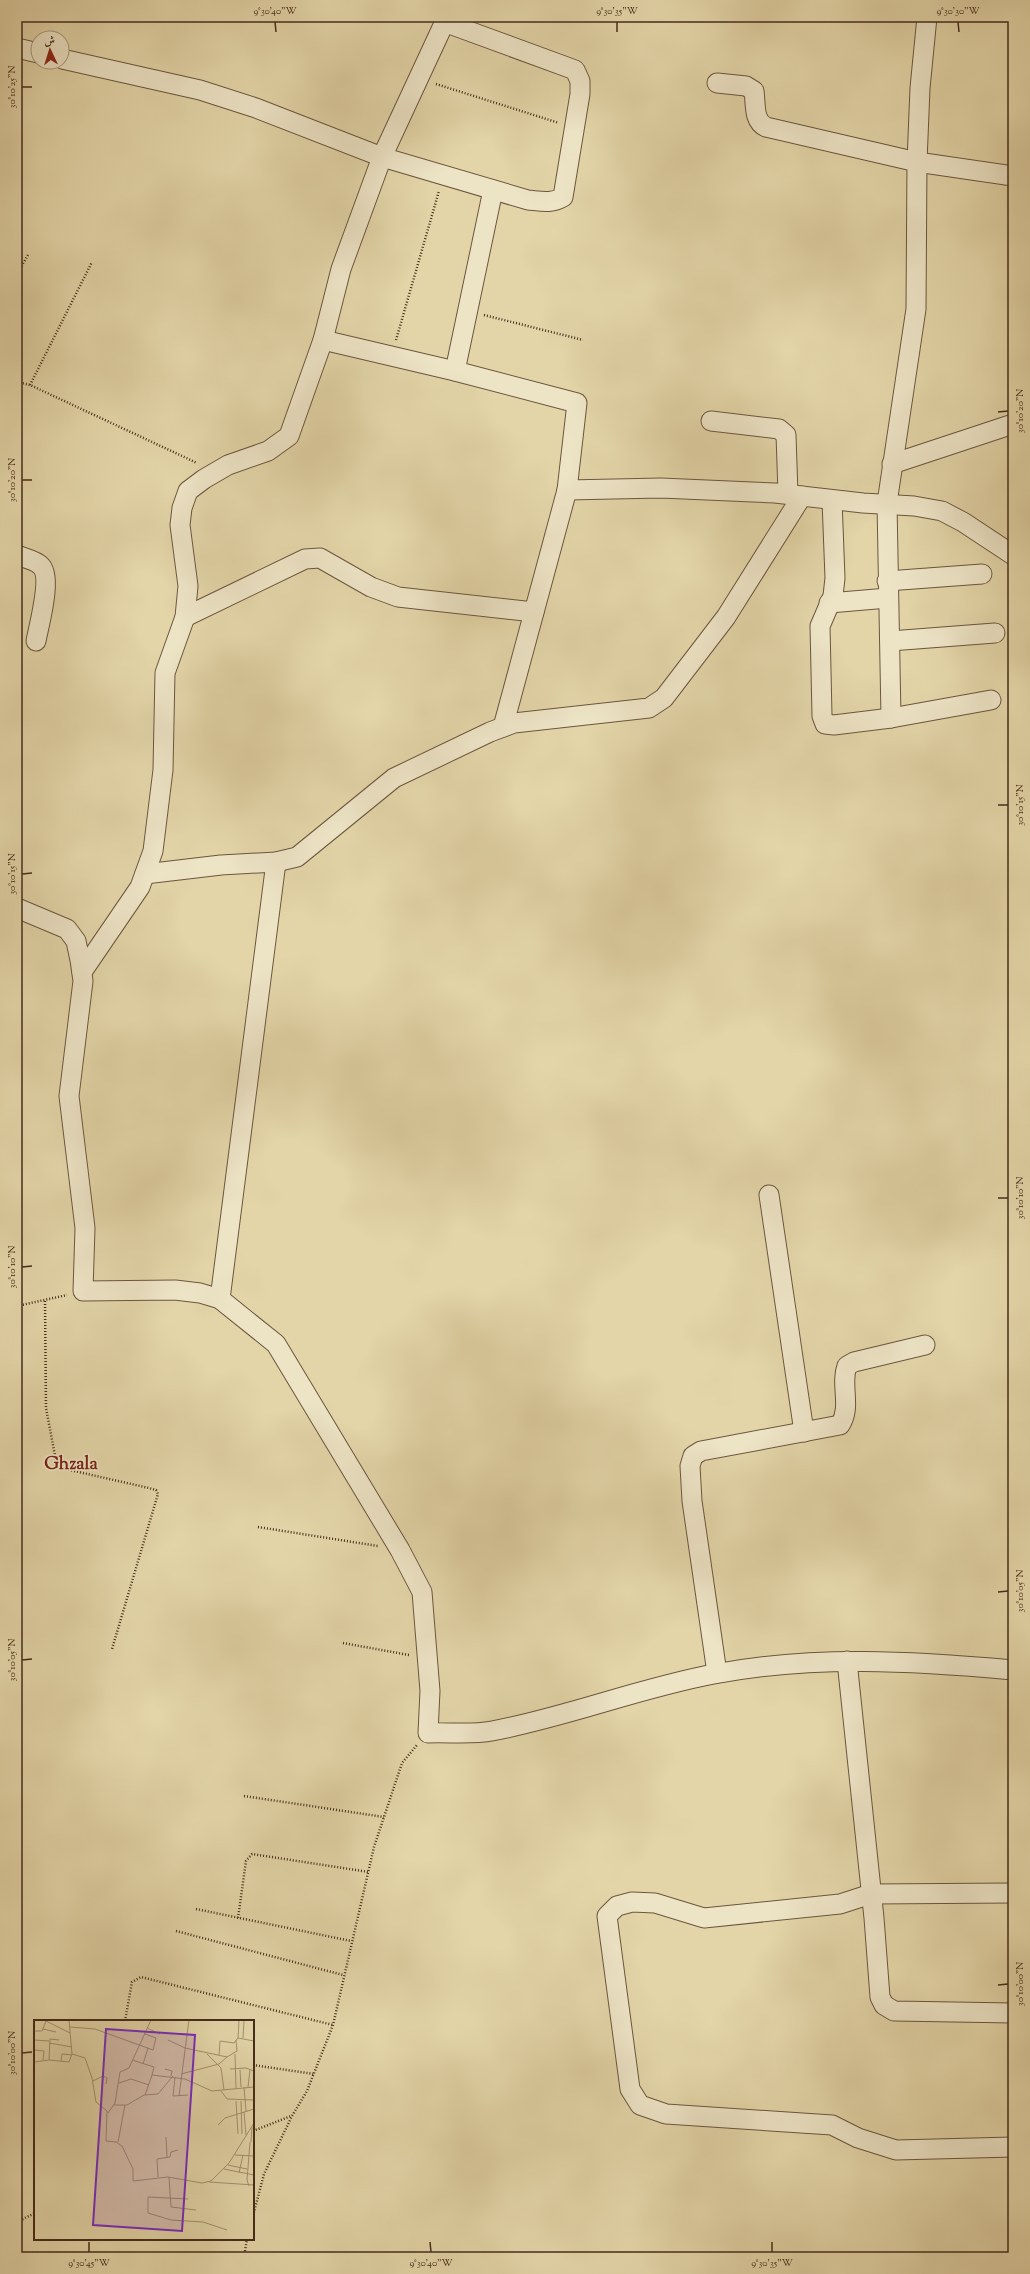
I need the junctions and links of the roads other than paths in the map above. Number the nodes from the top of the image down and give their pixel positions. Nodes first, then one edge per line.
1 (927, 17) edge
2 (445, 20) edge
3 (17, 48) edge
4 (30, 51) edge
5 (70, 61) edge
6 (717, 82) dead end
7 (382, 157) junction
8 (917, 162) junction
9 (1013, 176) edge
10 (493, 190) junction
11 (323, 340) junction
12 (456, 371) junction
13 (711, 421) dead end
14 (1013, 424) edge
15 (892, 464) junction
16 (567, 490) junction
17 (795, 495) junction
18 (832, 500) junction
19 (887, 504) junction
20 (17, 555) edge
21 (1013, 555) edge
22 (982, 574) dead end
23 (888, 590) junction
24 (829, 603) junction
25 (534, 612) junction
26 (185, 617) junction
27 (995, 633) dead end
28 (36, 641) dead end
29 (890, 641) junction
30 (991, 700) dead end
31 (891, 718) junction
32 (503, 727) junction
33 (276, 862) junction
34 (145, 874) junction
35 (17, 908) edge
36 (82, 972) junction
37 (769, 1195) dead end
38 (220, 1299) junction
39 (925, 1345) dead end
40 (804, 1432) junction
41 (847, 1662) junction
42 (1013, 1670) edge
43 (717, 1673) junction
44 (1013, 1893) edge
45 (872, 1894) junction
46 (1013, 2013) edge
47 (1013, 2147) edge

1 - 8 street
2 - 7 street
2 - 10 street
3 - 4 street
5 - 7 street
6 - 8 street
7 - 10 street
7 - 11 street
8 - 9 street
8 - 15 street
10 - 12 street
11 - 12 street
11 - 26 street
12 - 16 street
13 - 17 street
14 - 15 street
15 - 19 street
16 - 17 street
16 - 25 street
17 - 18 street
17 - 32 street
18 - 19 street
18 - 24 street
19 - 21 street
19 - 23 street
20 - 28 street
22 - 23 street
23 - 24 street
23 - 29 street
24 - 31 street
25 - 26 street
25 - 32 street
26 - 34 street
27 - 29 street
29 - 31 street
30 - 31 street
32 - 33 street
33 - 34 street
33 - 38 street
34 - 36 street
35 - 36 street
36 - 38 street
37 - 40 street
38 - 43 street
39 - 40 street
40 - 43 street
41 - 42 street
41 - 43 street
41 - 45 street
44 - 45 street
45 - 46 street
45 - 47 street

